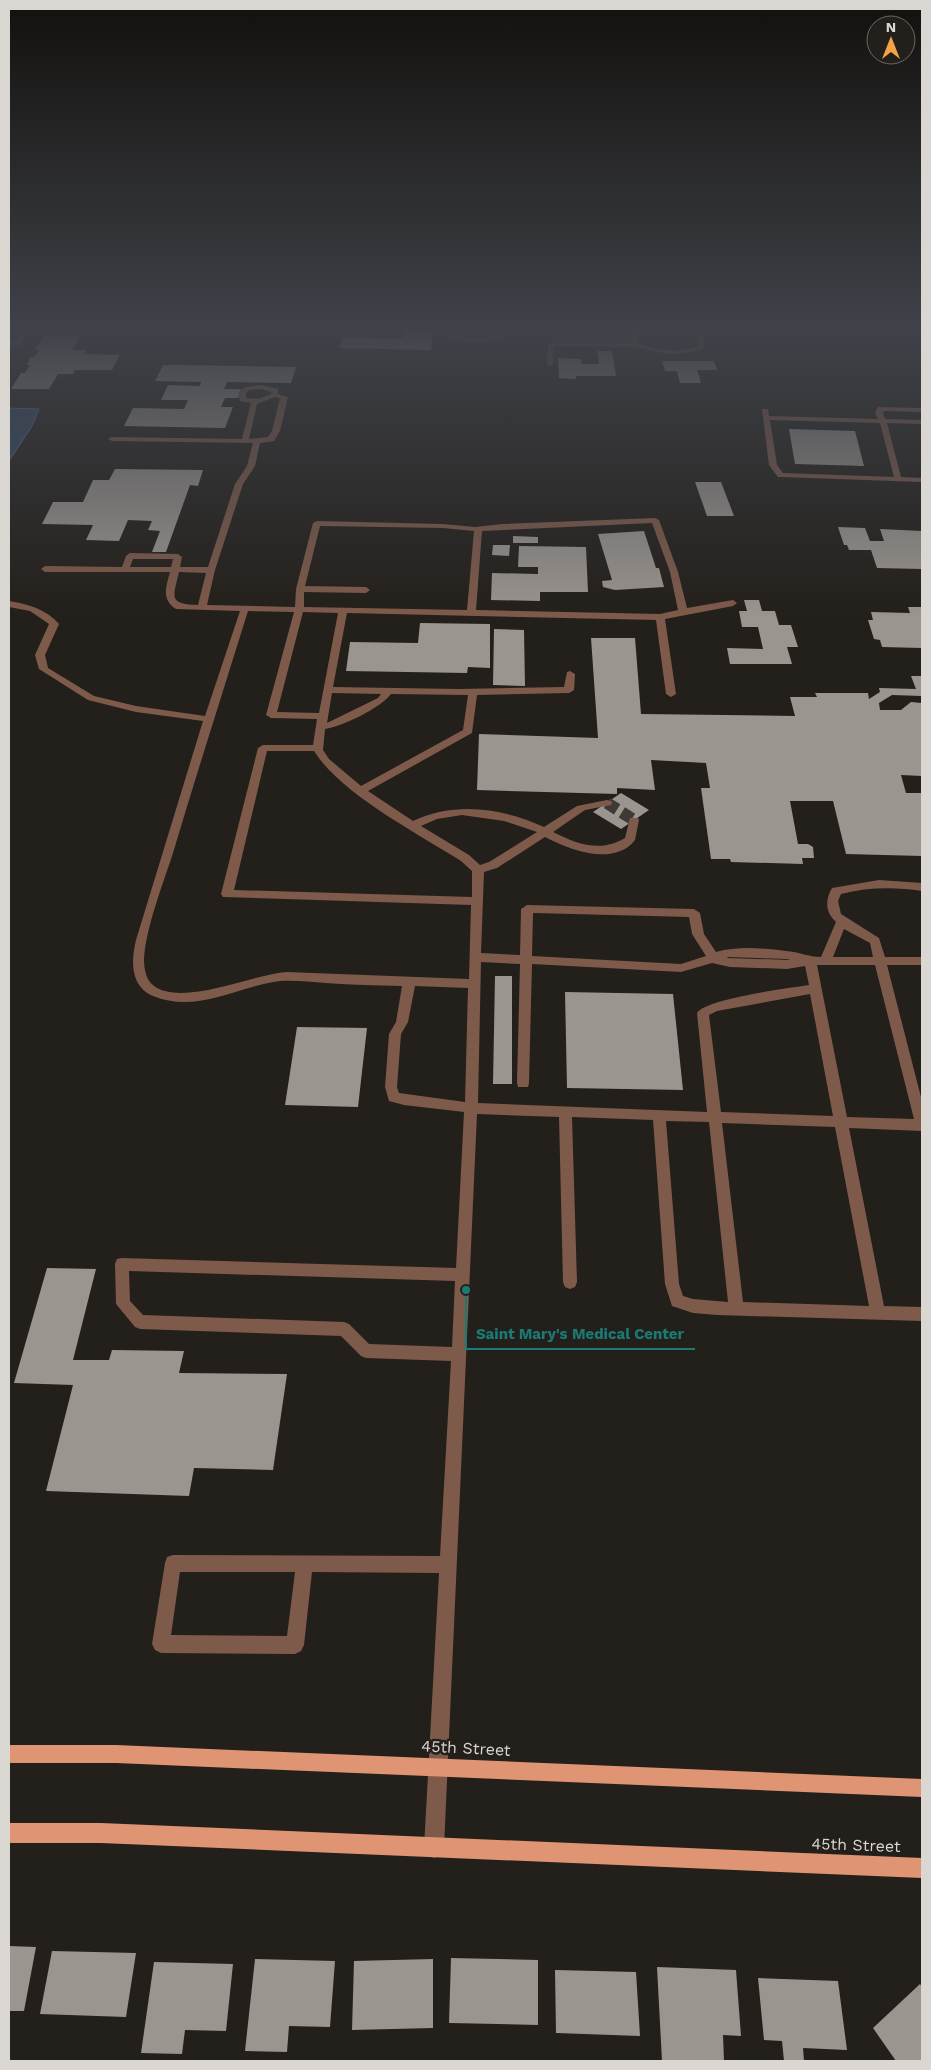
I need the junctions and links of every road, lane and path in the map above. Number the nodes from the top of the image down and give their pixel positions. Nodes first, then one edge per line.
1 (249, 426) edge
2 (277, 426) edge
3 (768, 426) edge
4 (885, 426) edge
5 (112, 439) dead end
6 (245, 441) junction
7 (257, 441) junction
8 (898, 479) junction
9 (922, 480) edge
10 (478, 529) junction
11 (45, 569) dead end
12 (125, 570) junction
13 (176, 570) junction
14 (211, 570) junction
15 (300, 589) junction
16 (366, 590) dead end
17 (733, 603) dead end
18 (9, 604) edge
19 (202, 607) junction
20 (245, 608) junction
21 (299, 609) junction
22 (344, 610) junction
23 (683, 611) junction
24 (471, 612) junction
25 (660, 617) junction
26 (570, 674) dead end
27 (328, 690) junction
28 (388, 691) junction
29 (472, 691) junction
30 (672, 694) dead end
31 (208, 719) junction
32 (322, 721) junction
33 (318, 748) junction
34 (360, 791) junction
35 (607, 802) tunnel mouth
36 (634, 820) dead end
37 (414, 825) junction
38 (545, 832) junction
39 (478, 870) junction
40 (922, 887) edge
41 (477, 901) junction
42 (841, 923) junction
43 (475, 957) junction
44 (526, 958) junction
45 (714, 958) junction
46 (810, 961) junction
47 (825, 961) junction
48 (922, 961) edge
49 (880, 962) junction
50 (408, 982) junction
51 (475, 984) junction
52 (816, 988) junction
53 (523, 1083) dead end
54 (471, 1108) junction
55 (565, 1111) junction
56 (659, 1115) junction
57 (714, 1117) junction
58 (843, 1122) junction
59 (922, 1125) edge
60 (463, 1275) junction
61 (570, 1282) dead end
62 (736, 1309) junction
63 (878, 1313) junction
64 (922, 1314) edge
65 (459, 1354) junction
66 (305, 1564) junction
67 (449, 1565) junction
68 (9, 1754) edge
69 (439, 1766) junction
70 (922, 1788) edge
71 (9, 1833) edge
72 (434, 1848) junction
73 (922, 1868) edge

1 - 6 street
2 - 7 street
3 - 8 street
4 - 8 street
5 - 6 street
6 - 7 street
7 - 14 street
8 - 9 street
10 - 15 street
10 - 23 street
10 - 24 street
11 - 12 street
12 - 13 street
12 - 13 street
13 - 14 street
13 - 19 street
14 - 19 street
15 - 16 street
15 - 21 street
17 - 23 street
18 - 31 street
19 - 20 street
20 - 21 street
20 - 31 street
21 - 22 street
21 - 32 street
22 - 24 street
22 - 27 street
23 - 25 street
24 - 25 street
25 - 30 street
26 - 29 street
27 - 28 street
27 - 32 street
28 - 29 street
28 - 32 street
29 - 34 street
31 - 50 street
32 - 33 street
33 - 34 street
33 - 41 street
34 - 37 street
35 - 38 street
36 - 38 street
37 - 38 street
37 - 39 street
38 - 39 street
39 - 41 street
40 - 42 street
41 - 43 street
42 - 47 street
42 - 49 street
43 - 44 street
43 - 51 street
44 - 45 street
44 - 45 street
44 - 53 street
45 - 46 street
46 - 47 street
46 - 52 street
47 - 49 street
48 - 49 street
49 - 59 street
50 - 51 street
50 - 54 street
51 - 54 street
52 - 57 street
52 - 58 street
54 - 55 street
54 - 60 street
55 - 56 street
55 - 61 street
56 - 57 street
56 - 62 street
57 - 58 street
57 - 62 street
58 - 59 street
58 - 63 street
60 - 65 street
60 - 65 street
62 - 63 street
63 - 64 street
65 - 67 street
66 - 66 street
66 - 67 street
67 - 69 street
68 - 69 main road, 45th Street
69 - 70 main road, 45th Street
69 - 72 street
71 - 72 main road, 45th Street
72 - 73 main road, 45th Street

